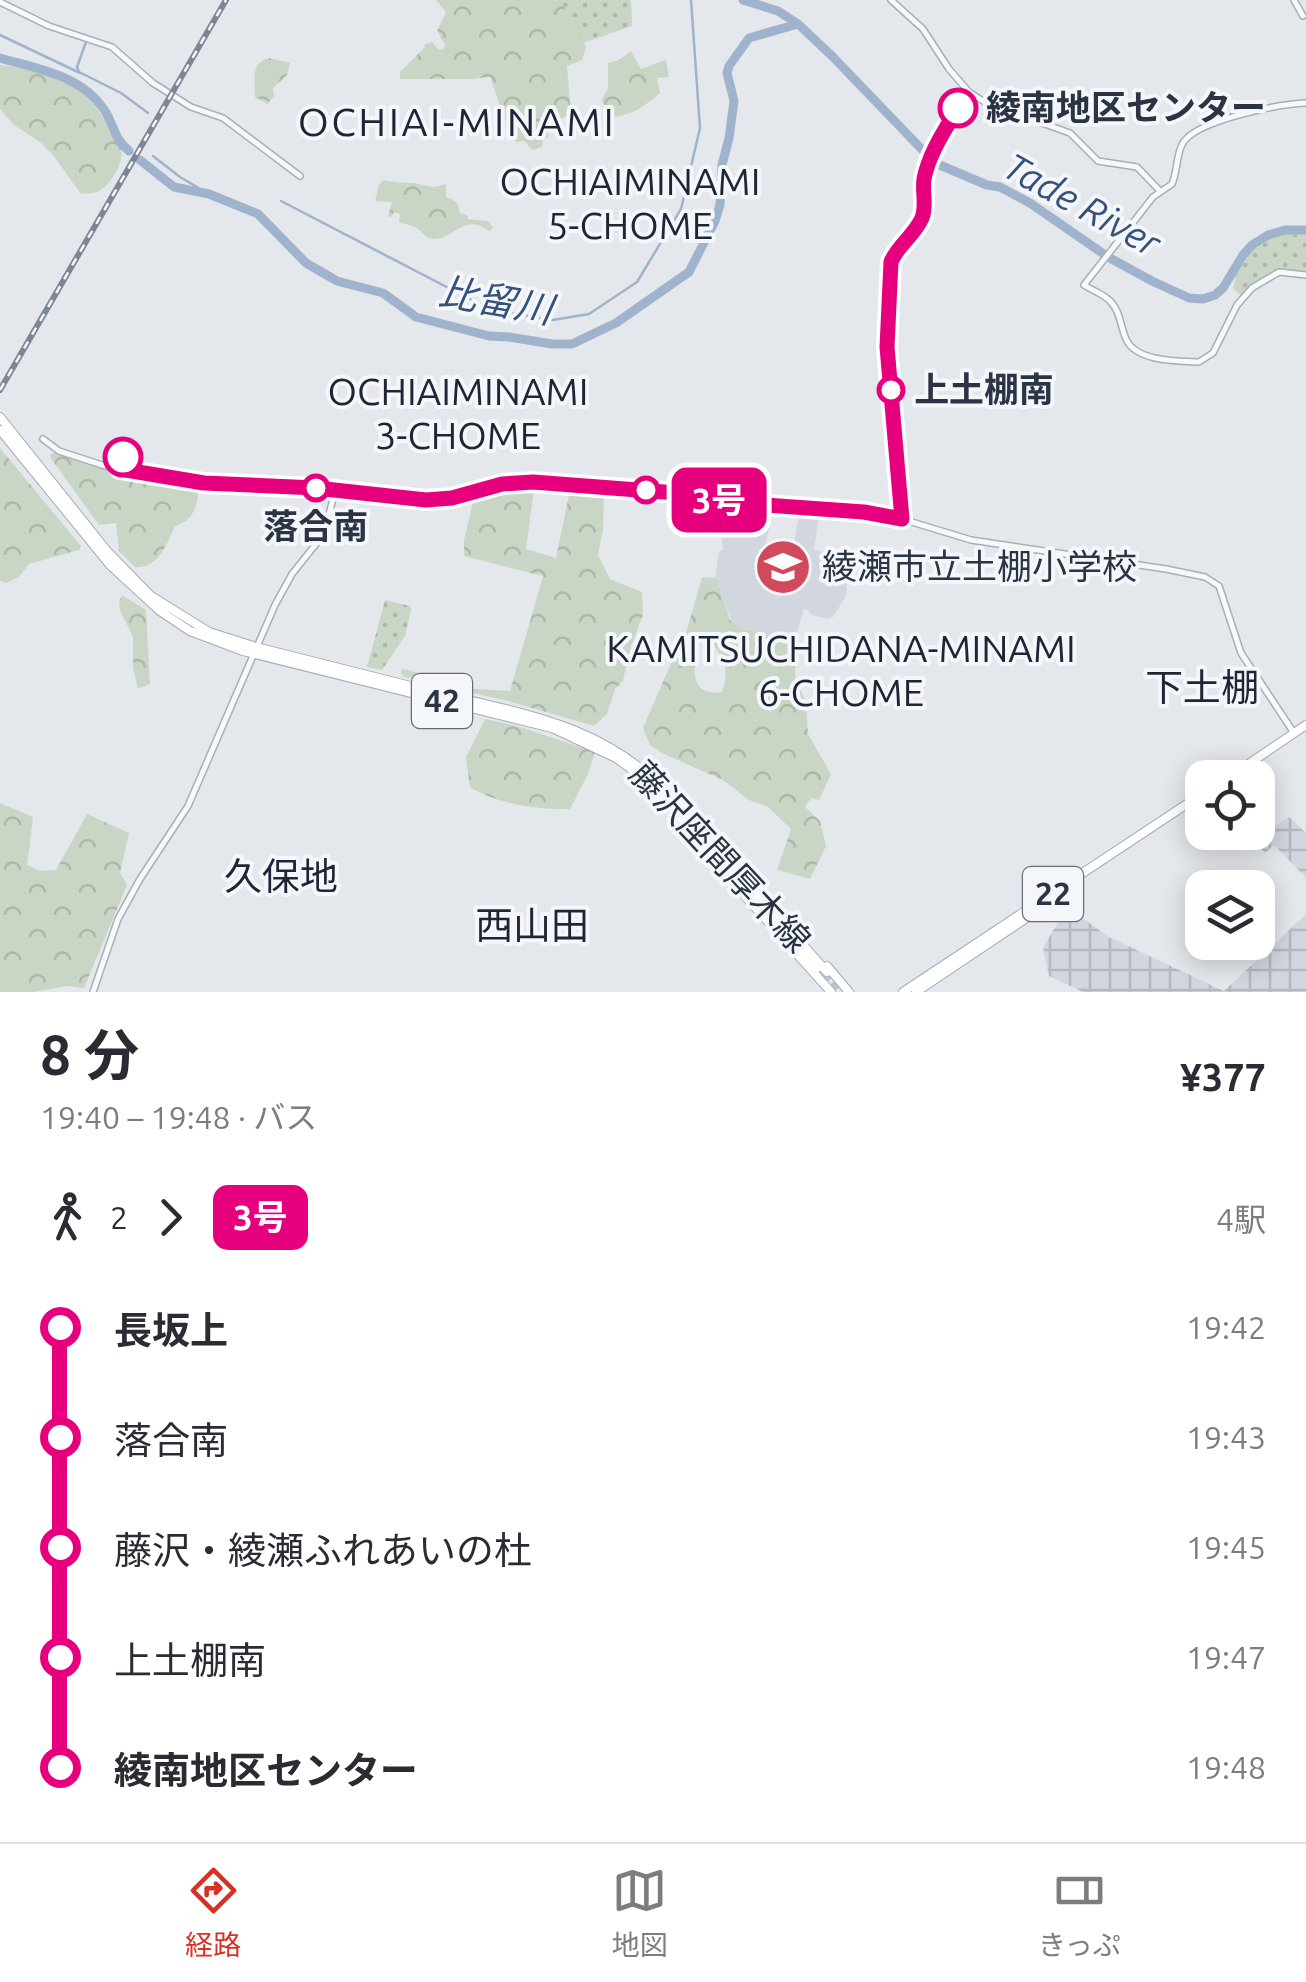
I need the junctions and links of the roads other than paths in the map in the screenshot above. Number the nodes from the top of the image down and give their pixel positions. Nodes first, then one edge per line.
1 (890, 0) edge
2 (1294, 0) edge
3 (0, 2) edge
4 (1303, 16) dead end
5 (969, 92) junction
6 (1306, 103) edge
7 (300, 176) dead end
8 (1160, 192) junction
9 (1306, 275) edge
10 (0, 417) edge
11 (0, 430) edge
12 (42, 439) dead end
13 (39, 471) junction
14 (336, 490) junction
15 (902, 519) junction
16 (254, 650) junction
17 (1306, 728) edge
18 (1294, 733) junction
19 (1254, 760) edge
20 (1261, 760) edge
21 (1185, 808) edge
22 (1185, 809) edge
23 (706, 841) junction
24 (825, 974) tunnel mouth
25 (93, 992) edge
26 (831, 992) edge
27 (849, 992) edge
28 (903, 992) edge
29 (916, 992) edge

1 - 5 street
2 - 4 street
3 - 7 street
5 - 8 street
5 - 15 street
6 - 8 street
8 - 9 street
10 - 13 main road, 藤沢座間厚木線 / 42
11 - 13 main road, 藤沢座間厚木線 / 42
12 - 14 street
13 - 16 main road, 藤沢座間厚木線 / 42
14 - 15 street
14 - 16 street
15 - 18 street
16 - 23 main road, 藤沢座間厚木線 / 42
16 - 25 street
17 - 18 main road
17 - 20 main road
18 - 19 main road
21 - 28 main road, 22
22 - 29 main road, 22
23 - 24 main road, 藤沢座間厚木線 / 42
23 - 26 main road, 42
23 - 27 main road, 42

